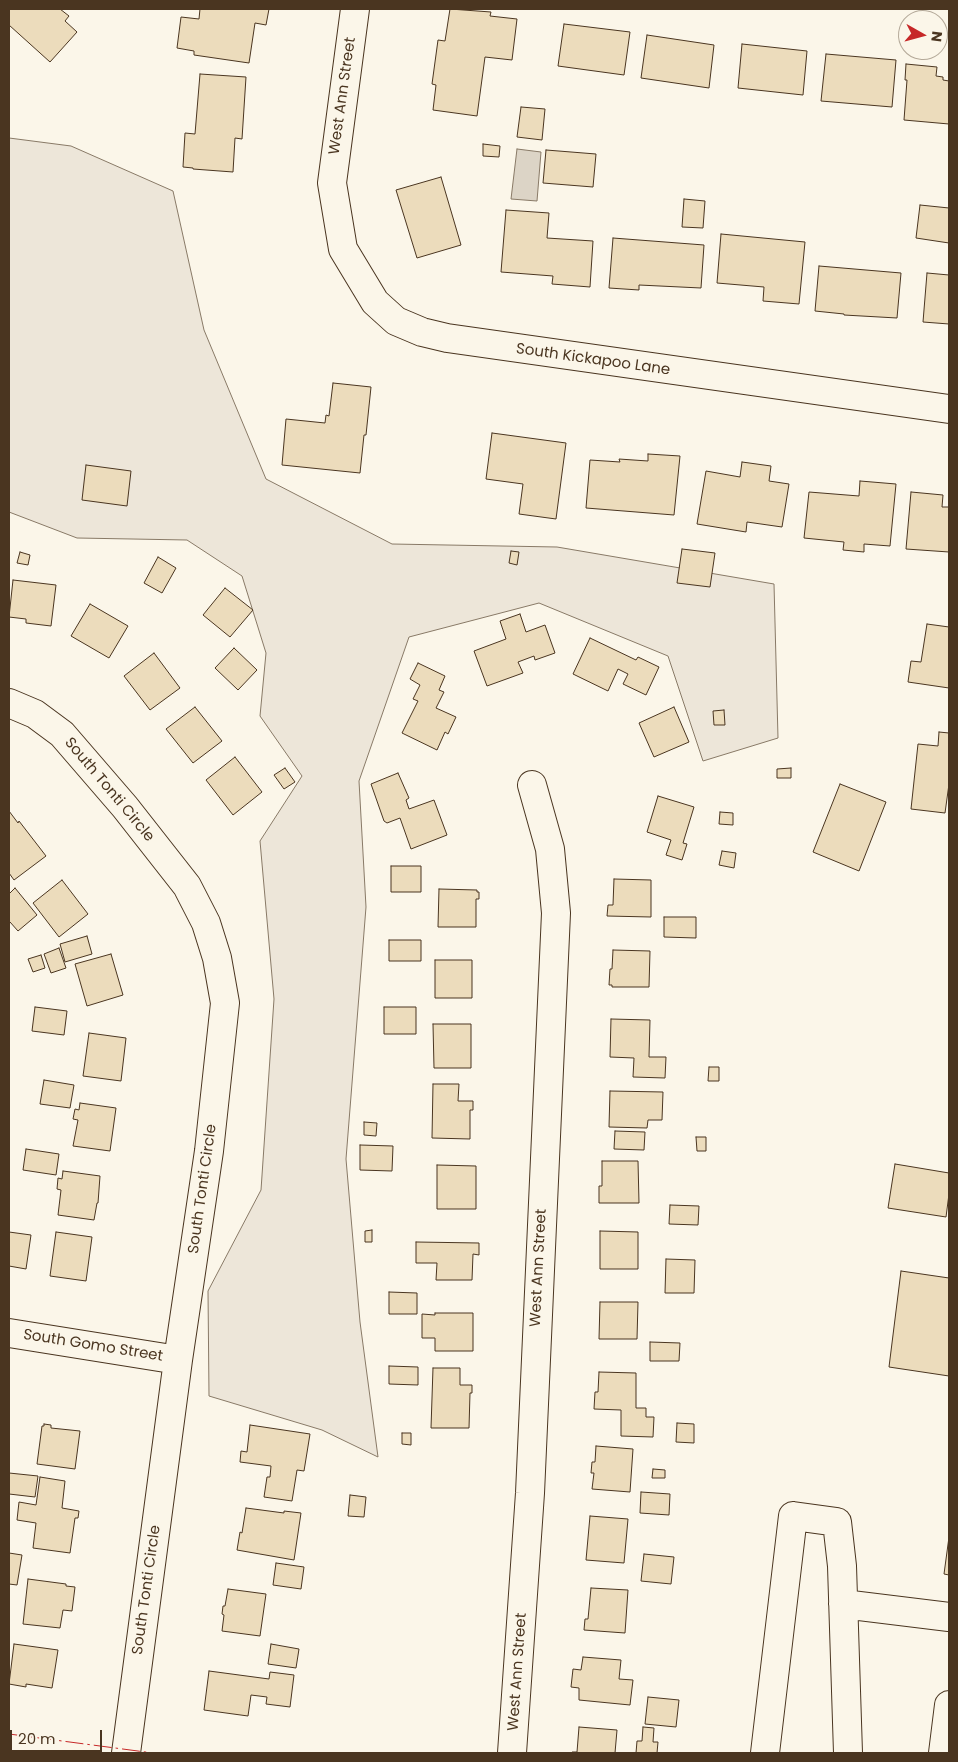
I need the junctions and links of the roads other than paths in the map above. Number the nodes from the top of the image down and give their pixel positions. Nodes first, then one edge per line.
1 (355, 9) edge
2 (332, 183) joint
3 (949, 409) edge
4 (9, 702) edge
5 (532, 785) dead end
6 (9, 1333) edge
7 (178, 1360) junction
8 (843, 1604) junction
9 (949, 1616) edge
10 (949, 1705) edge
11 (126, 1753) edge
12 (512, 1753) edge
13 (765, 1753) edge
14 (848, 1753) edge
15 (943, 1753) edge

1 - 2 street, West Ann Street
2 - 3 street, South Kickapoo Lane
4 - 7 street, South Tonti Circle
5 - 12 street, West Ann Street
6 - 7 street, South Gomo Street
7 - 11 street, South Tonti Circle
8 - 9 street
8 - 13 street
8 - 14 street
10 - 15 street

